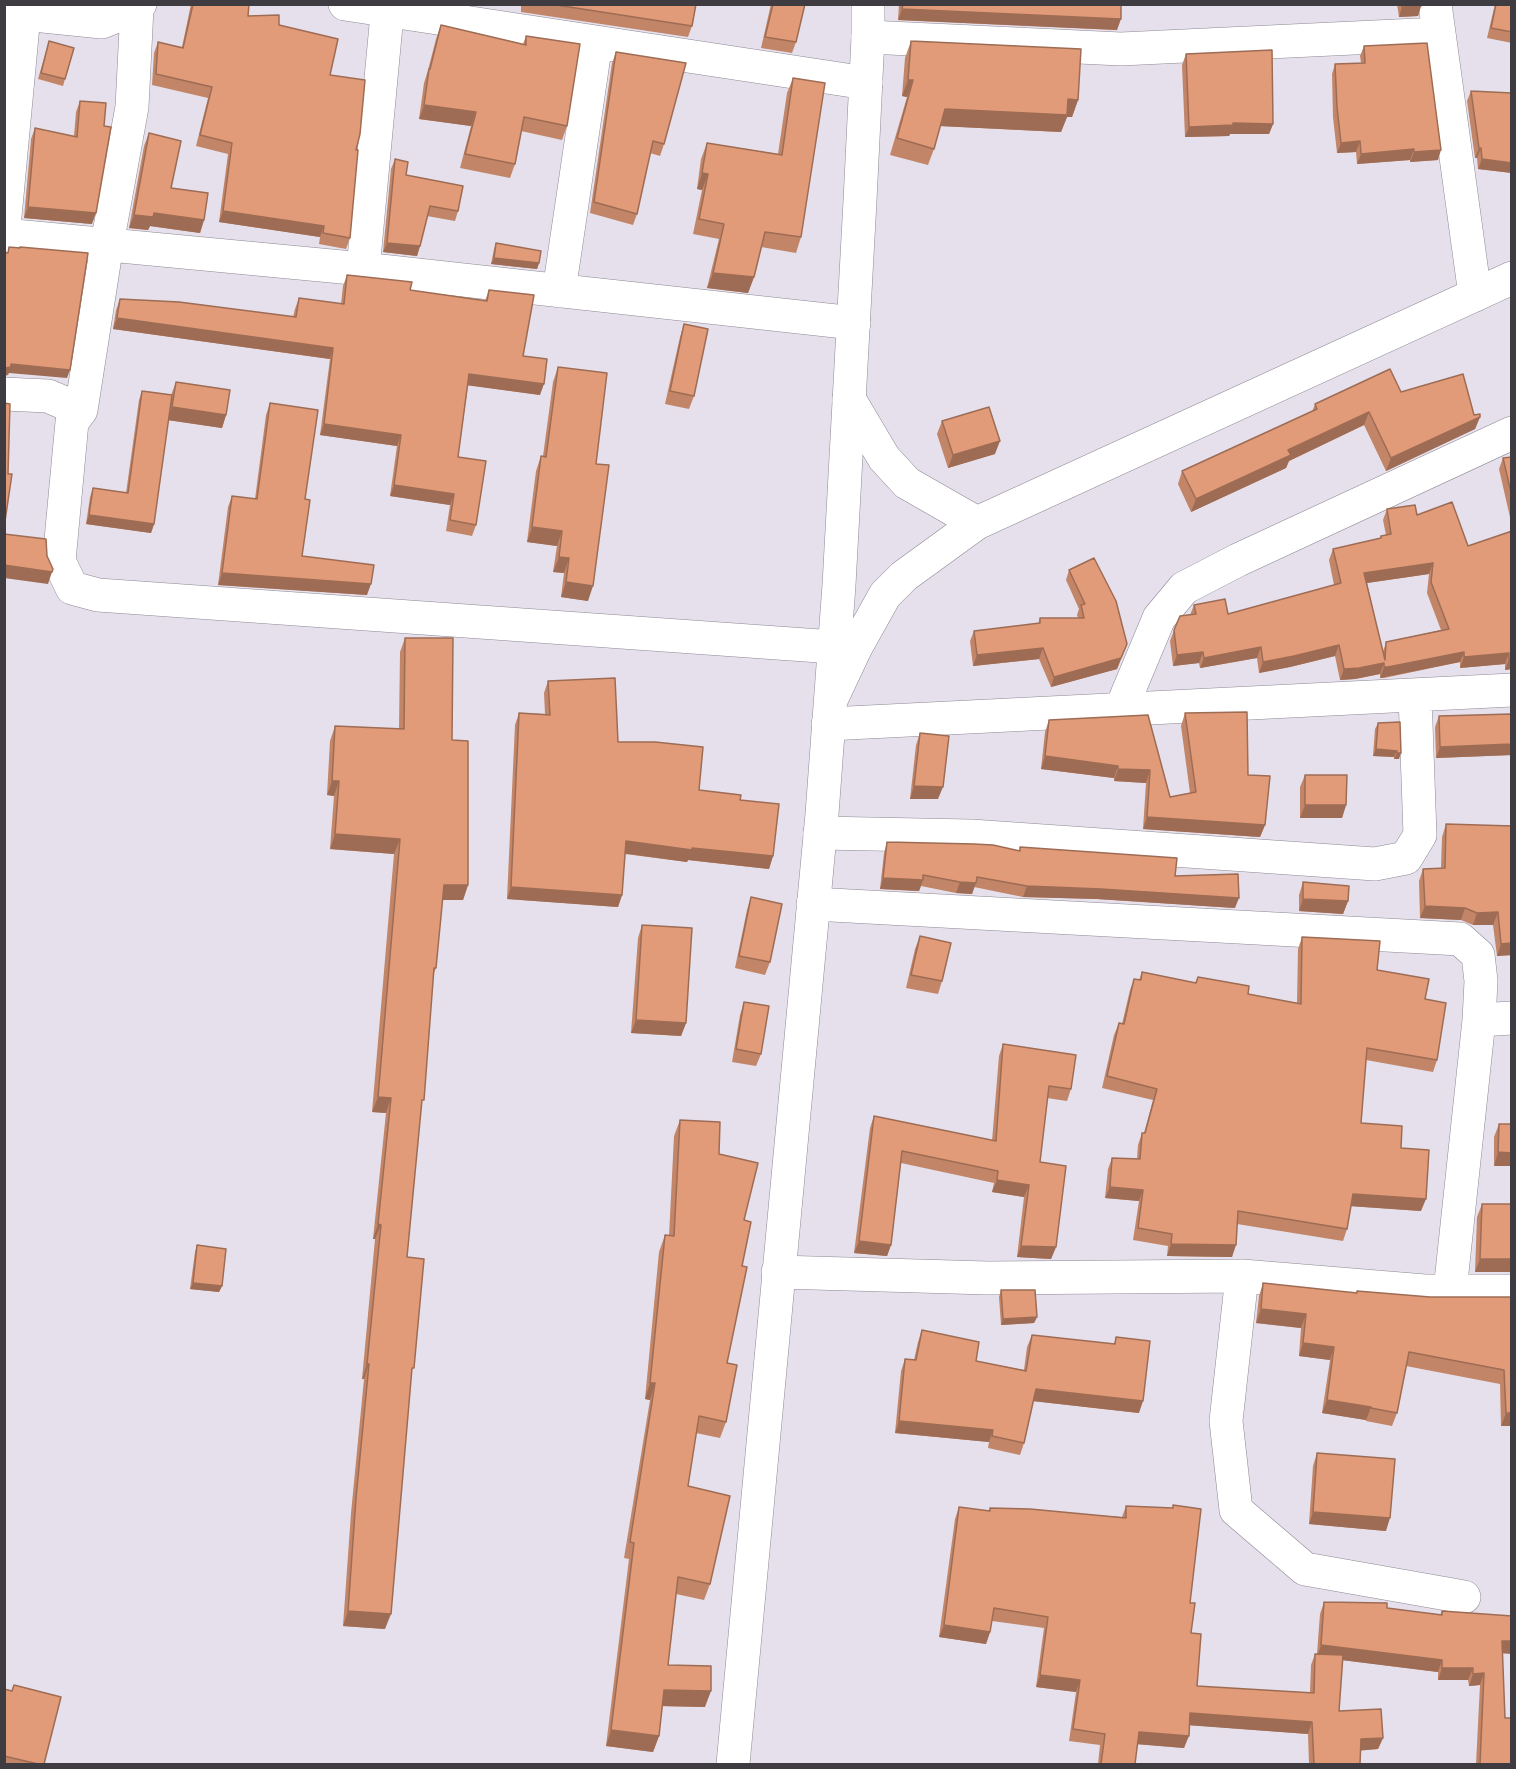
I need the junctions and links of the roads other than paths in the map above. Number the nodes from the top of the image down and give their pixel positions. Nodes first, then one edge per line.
1 (345, 4) edge
2 (868, 4) edge
3 (139, 6) edge
4 (388, 7) edge
5 (18, 10) edge
6 (1436, 19) edge
7 (868, 37) junction
8 (596, 42) junction
9 (866, 83) junction
10 (4, 227) edge
11 (4, 235) edge
12 (108, 244) junction
13 (363, 269) junction
14 (1512, 278) edge
15 (559, 291) junction
16 (1475, 295) junction
17 (854, 323) junction
18 (4, 394) edge
19 (849, 399) junction
20 (81, 410) junction
21 (1512, 433) edge
22 (977, 523) junction
23 (834, 647) junction
24 (1512, 690) edge
25 (1415, 695) junction
26 (1121, 709) junction
27 (829, 714) junction
28 (820, 833) junction
29 (813, 904) junction
30 (1512, 1018) edge
31 (1479, 1020) junction
32 (778, 1272) junction
33 (1242, 1276) junction
34 (1450, 1291) junction
35 (1512, 1291) edge
36 (1464, 1598) dead end
37 (733, 1764) edge

1 - 4 street
2 - 7 street
3 - 5 street
3 - 12 street
4 - 8 street
4 - 13 street
5 - 10 street
6 - 7 street
6 - 16 street
7 - 9 street
8 - 9 street
8 - 15 street
9 - 17 street
11 - 12 street
12 - 13 street
12 - 20 street
13 - 15 street
14 - 16 street
15 - 17 street
16 - 22 street
17 - 19 street
18 - 20 street
19 - 22 street
19 - 23 street
20 - 23 street
21 - 26 street
22 - 27 street
23 - 27 street
24 - 25 street
25 - 26 street
25 - 28 street
26 - 27 street
27 - 28 street
28 - 29 street
29 - 31 street
29 - 32 street
30 - 31 street
31 - 34 street
32 - 33 street
32 - 37 street
33 - 34 street
33 - 36 street
34 - 35 street

